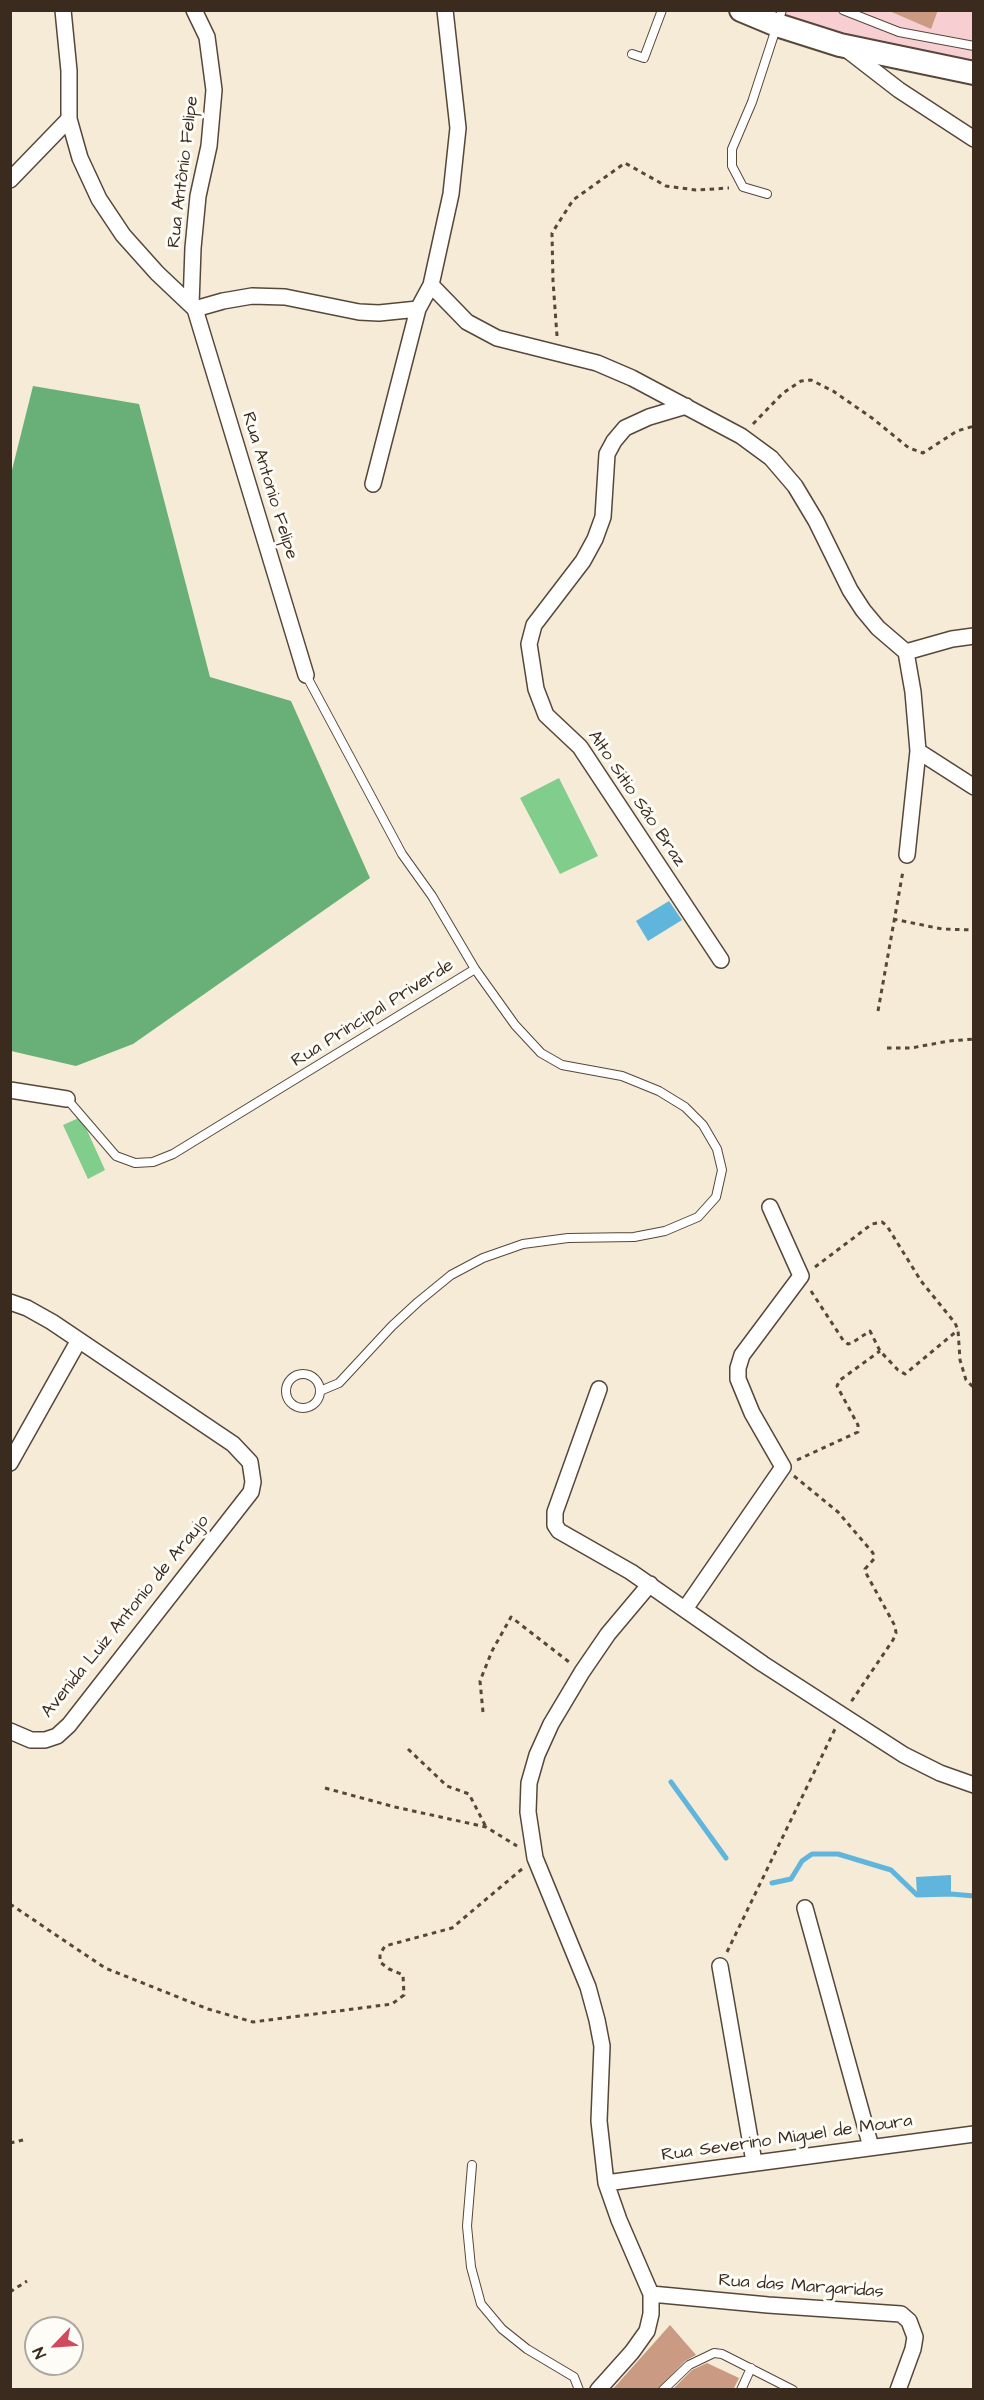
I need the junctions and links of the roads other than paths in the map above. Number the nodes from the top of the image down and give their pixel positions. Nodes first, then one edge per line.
1 (63, 10) edge
2 (194, 10) edge
3 (445, 10) edge
4 (662, 10) edge
5 (741, 10) edge
6 (843, 10) edge
7 (780, 18) edge
8 (840, 45) junction
9 (974, 46) edge
10 (632, 54) dead end
11 (974, 72) edge
12 (69, 119) junction
13 (974, 139) edge
14 (10, 180) edge
15 (767, 194) dead end
16 (431, 285) junction
17 (193, 308) junction
18 (418, 309) junction
19 (686, 406) junction
20 (373, 484) dead end
21 (974, 636) edge
22 (906, 652) junction
23 (306, 675) joint
24 (918, 750) junction
25 (974, 788) edge
26 (907, 855) road end
27 (721, 960) dead end
28 (475, 969) junction
29 (10, 1090) edge
30 (67, 1099) joint
31 (770, 1207) dead end
32 (10, 1302) edge
33 (79, 1340) junction
34 (599, 1389) dead end
35 (320, 1392) junction
36 (10, 1462) edge
37 (650, 1584) junction
38 (685, 1610) junction
39 (10, 1731) edge
40 (974, 1785) edge
41 (805, 1908) dead end
42 (720, 1966) road end
43 (974, 2134) edge
44 (871, 2147) junction
45 (754, 2162) junction
46 (472, 2165) dead end
47 (606, 2183) junction
48 (651, 2294) junction
49 (751, 2368) junction
50 (579, 2390) edge
51 (598, 2390) edge
52 (663, 2390) edge
53 (741, 2390) edge
54 (793, 2390) edge
55 (897, 2390) edge

1 - 12 street
2 - 17 street, Rua Antônio Felipe
3 - 16 street
4 - 10 lane
5 - 7 main road
6 - 9 lane
7 - 8 main road
7 - 15 lane
8 - 11 main road
8 - 13 street
12 - 14 street
12 - 17 street
16 - 18 street
16 - 19 street
17 - 18 street
17 - 23 street, Rua Antonio Felipe
18 - 20 street
19 - 22 street
19 - 27 street, Alto Sitio São Braz
21 - 22 street
22 - 24 street
23 - 28 lane, Rua Principal Priverde
24 - 25 street
24 - 26 street
28 - 30 lane, Rua Principal Priverde
28 - 35 lane
29 - 30 street
31 - 38 street
32 - 33 street
33 - 36 street
33 - 39 street, Avenida Luiz Antonio de Araujo
34 - 37 street
35 - 35 lane
37 - 38 street
37 - 47 street
38 - 40 street
41 - 44 street
42 - 45 street
43 - 44 street, Rua Severino Miguel de Moura
44 - 45 street, Rua Severino Miguel de Moura
45 - 47 street, Rua Severino Miguel de Moura
46 - 50 lane
47 - 48 street
48 - 51 street
48 - 55 street, Rua das Margaridas
49 - 52 lane
49 - 53 lane
49 - 54 lane

